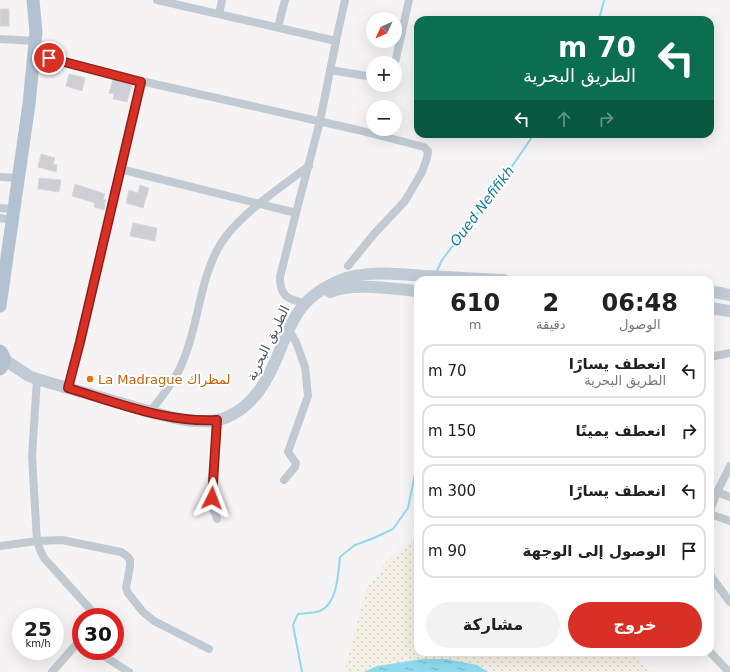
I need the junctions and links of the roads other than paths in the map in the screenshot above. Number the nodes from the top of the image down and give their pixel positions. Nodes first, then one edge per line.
1 (33, 0) edge
2 (159, 0) edge
3 (222, 0) edge
4 (284, 0) edge
5 (345, 0) edge
6 (410, 0) edge
7 (219, 14) junction
8 (278, 27) junction
9 (0, 39) edge
10 (35, 41) junction
11 (336, 41) junction
12 (34, 54) junction
13 (397, 56) edge
14 (330, 70) junction
15 (366, 76) edge
16 (141, 82) junction
17 (320, 121) junction
18 (309, 166) junction
19 (120, 169) junction
20 (0, 177) edge
21 (18, 178) junction
22 (259, 204) junction
23 (0, 208) edge
24 (296, 213) junction
25 (8, 216) edge
26 (348, 266) dead end
27 (422, 276) edge
28 (2, 282) edge
29 (414, 291) edge
30 (714, 292) edge
31 (730, 295) edge
32 (304, 303) junction
33 (0, 306) edge
34 (714, 309) edge
35 (730, 311) edge
36 (288, 329) junction
37 (730, 353) edge
38 (714, 356) edge
39 (1, 357) edge
40 (33, 378) junction
41 (68, 388) junction
42 (150, 412) junction
43 (217, 420) junction
44 (730, 466) edge
45 (284, 480) dead end
46 (717, 492) junction
47 (730, 497) edge
48 (714, 501) edge
49 (714, 515) edge
50 (217, 519) dead end
51 (730, 521) edge
52 (37, 541) junction
53 (0, 546) edge
54 (714, 580) edge
55 (730, 602) edge
56 (89, 608) edge
57 (209, 649) dead end
58 (72, 650) edge
59 (714, 656) edge
60 (110, 660) edge
61 (52, 672) edge
62 (129, 672) edge
63 (729, 672) edge

1 - 10 main road
2 - 7 street
3 - 7 street
4 - 8 street
5 - 11 street
6 - 13 street
7 - 8 street
8 - 11 street
9 - 10 street
10 - 12 main road
11 - 14 street
12 - 16 street
12 - 21 main road
14 - 15 street
14 - 17 street
16 - 17 street
16 - 19 street
17 - 18 street
17 - 26 street
18 - 22 street
18 - 24 street
19 - 22 street
19 - 41 street
20 - 21 street
21 - 25 main road
22 - 24 street
22 - 42 street
23 - 25 street
24 - 32 street
25 - 28 main road
27 - 32 main road, الطريق البحرية
28 - 33 main road
29 - 32 main road
30 - 31 main road
32 - 36 main road, الطريق البحرية
34 - 35 main road
36 - 43 main road, الطريق البحرية
36 - 45 street
37 - 38 street
39 - 40 main road, الطريق البحرية
40 - 41 main road, الطريق البحرية
40 - 52 street
41 - 42 main road, الطريق البحرية
42 - 43 main road, الطريق البحرية
43 - 50 street
44 - 46 street
46 - 47 street
46 - 48 street
49 - 51 street
52 - 53 street
52 - 56 street
52 - 57 street
54 - 55 street
58 - 61 street
59 - 63 street
60 - 62 street

